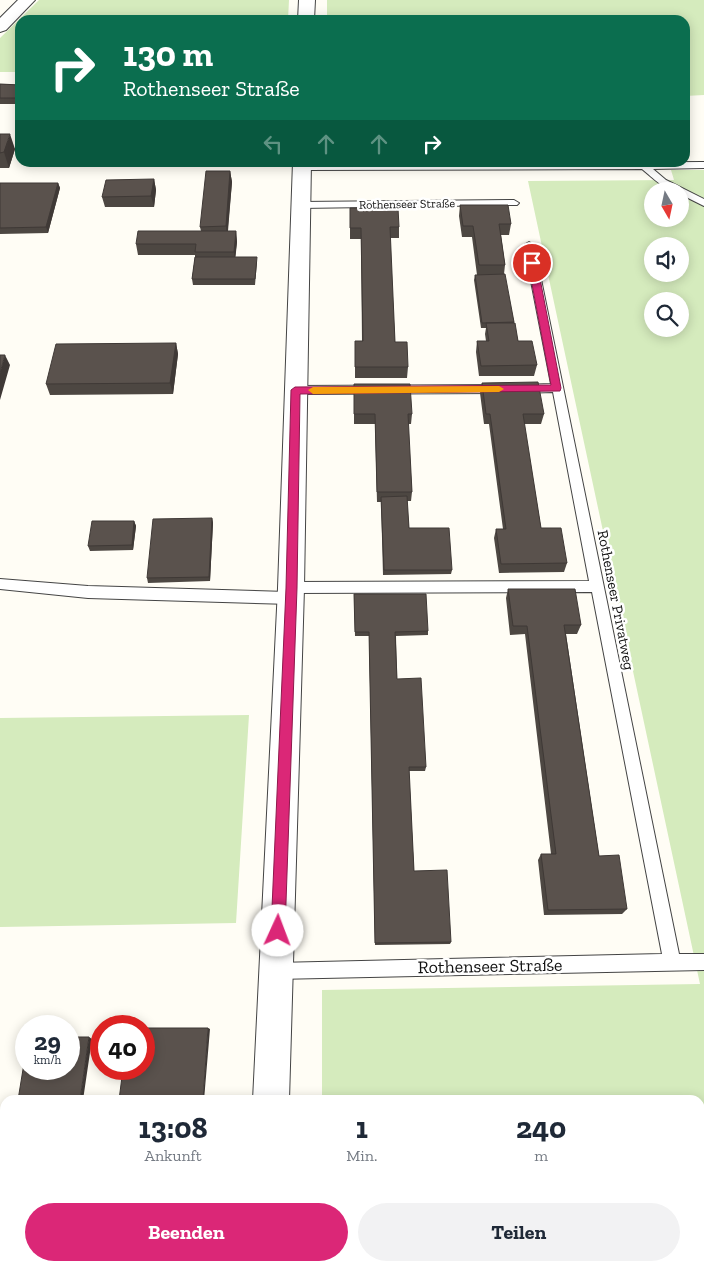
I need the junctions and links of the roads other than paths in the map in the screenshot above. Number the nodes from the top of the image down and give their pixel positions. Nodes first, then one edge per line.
1 (27, 0) edge
2 (307, 0) edge
3 (306, 15) edge
4 (0, 27) edge
5 (690, 165) edge
6 (704, 165) edge
7 (302, 167) edge
8 (647, 167) edge
9 (514, 203) dead end
10 (704, 203) edge
11 (300, 205) junction
12 (529, 245) dead end
13 (557, 388) junction
14 (295, 390) junction
15 (0, 584) edge
16 (596, 586) junction
17 (291, 593) junction
18 (672, 961) junction
19 (704, 962) edge
20 (276, 971) junction
21 (271, 1095) edge

1 - 4 street
2 - 3 street
5 - 6 lane
7 - 11 street
8 - 10 lane
9 - 11 lane, Rothenseer Straße
11 - 14 street
12 - 13 lane, Rothenseer Privatweg
13 - 14 lane
13 - 16 lane, Rothenseer Privatweg
14 - 17 street
15 - 17 lane
16 - 17 lane
16 - 18 lane, Rothenseer Privatweg
17 - 20 street
18 - 19 lane, Rothenseer Straße
18 - 20 lane, Rothenseer Straße
20 - 21 street

